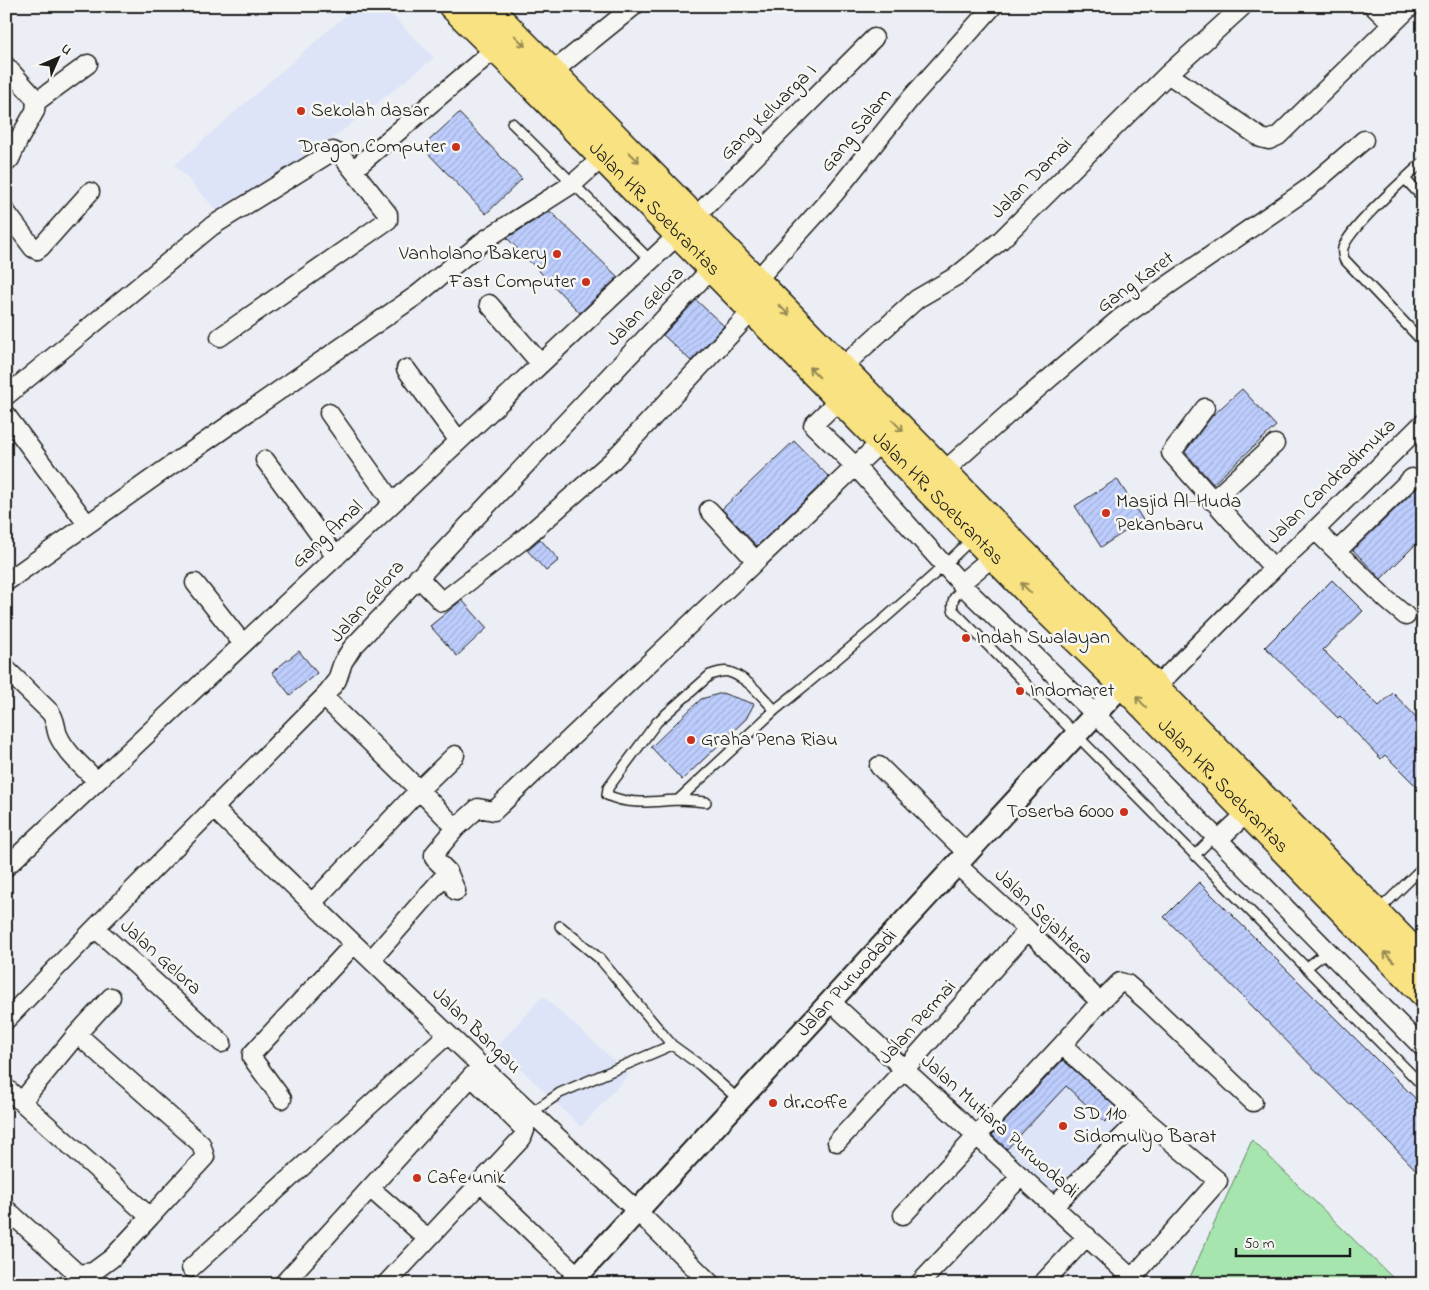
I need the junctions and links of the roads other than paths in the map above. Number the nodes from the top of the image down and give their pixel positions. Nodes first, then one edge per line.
1 (453, 6) edge
2 (486, 6) edge
3 (634, 6) edge
4 (992, 6) edge
5 (1243, 6) edge
6 (1373, 6) edge
7 (1410, 6) edge
8 (1392, 24) junction
9 (874, 38) dead end
10 (496, 48) junction
11 (88, 64) dead end
12 (6, 66) edge
13 (551, 73) junction
14 (1168, 74) junction
15 (36, 102) junction
16 (512, 123) dead end
17 (1364, 140) dead end
18 (603, 157) junction
19 (1423, 162) edge
20 (6, 163) edge
21 (352, 170) junction
22 (1406, 179) junction
23 (574, 183) junction
24 (90, 192) dead end
25 (1423, 198) edge
26 (6, 212) edge
27 (686, 226) junction
28 (651, 260) junction
29 (712, 268) junction
30 (756, 282) junction
31 (489, 304) dead end
32 (754, 310) junction
33 (220, 337) dead end
34 (1423, 342) edge
35 (541, 364) junction
36 (841, 368) junction
37 (406, 369) dead end
38 (6, 396) edge
39 (840, 398) junction
40 (1205, 408) dead end
41 (329, 412) dead end
42 (6, 414) edge
43 (1423, 423) edge
44 (459, 441) junction
45 (882, 441) junction
46 (1275, 444) dead end
47 (265, 460) dead end
48 (856, 467) junction
49 (943, 472) junction
50 (1412, 478) dead end
51 (1212, 501) junction
52 (393, 503) junction
53 (709, 510) dead end
54 (88, 524) junction
55 (1315, 530) junction
56 (975, 536) junction
57 (1337, 550) junction
58 (995, 556) junction
59 (336, 557) junction
60 (756, 561) junction
61 (1274, 563) junction
62 (945, 565) junction
63 (418, 577) junction
64 (6, 582) edge
65 (195, 583) dead end
66 (962, 585) junction
67 (1406, 616) dead end
68 (243, 644) junction
69 (6, 668) edge
70 (1122, 684) junction
71 (1154, 688) junction
72 (324, 697) junction
73 (775, 710) junction
74 (1095, 714) junction
75 (1076, 734) junction
76 (455, 755) dead end
77 (880, 766) dead end
78 (98, 781) junction
79 (420, 790) junction
80 (678, 800) junction
81 (706, 802) dead end
82 (213, 808) junction
83 (1248, 812) junction
84 (456, 828) junction
85 (1216, 838) junction
86 (1195, 855) junction
87 (962, 859) junction
88 (6, 867) edge
89 (1423, 867) edge
90 (448, 872) junction
91 (456, 891) dead end
92 (312, 903) junction
93 (1376, 913) junction
94 (560, 926) dead end
95 (95, 928) junction
96 (1028, 930) junction
97 (354, 944) junction
98 (1328, 951) junction
99 (371, 960) junction
100 (1423, 961) edge
101 (1306, 968) junction
102 (1423, 992) edge
103 (111, 997) dead end
104 (830, 1001) junction
105 (1100, 1002) junction
106 (6, 1020) edge
107 (77, 1034) junction
108 (448, 1034) junction
109 (222, 1043) dead end
110 (672, 1045) junction
111 (1062, 1045) junction
112 (1423, 1048) edge
113 (904, 1070) junction
114 (476, 1071) junction
115 (1423, 1086) edge
116 (6, 1088) edge
117 (282, 1099) dead end
118 (22, 1101) junction
119 (739, 1101) junction
120 (1253, 1102) dead end
121 (531, 1113) junction
122 (1142, 1117) junction
123 (977, 1136) junction
124 (838, 1142) dead end
125 (1021, 1176) junction
126 (480, 1182) junction
127 (370, 1188) junction
128 (1054, 1206) junction
129 (6, 1209) edge
130 (637, 1211) junction
131 (903, 1215) dead end
132 (150, 1217) junction
133 (1087, 1236) junction
134 (428, 1238) junction
135 (191, 1268) dead end
136 (74, 1279) edge
137 (574, 1280) edge
138 (1135, 1281) edge
139 (283, 1284) edge
140 (386, 1284) edge
141 (711, 1284) edge
142 (919, 1284) edge
143 (1042, 1284) edge

1 - 10 main road, Jalan HR. Soebrantas
2 -> 13 main road, Jalan HR. Soebrantas
3 - 13 street
4 - 30 street, Gang Salam
5 - 14 street, Jalan Damai
6 - 8 street
7 - 8 street
8 - 14 street
9 - 27 street, Gang Keluarga I
10 - 18 main road, Jalan HR. Soebrantas
10 - 21 street
11 - 15 street
12 - 15 street
13 -> 27 main road, Jalan HR. Soebrantas
14 - 36 street, Jalan Damai
15 - 20 street
16 - 23 lane
17 - 49 street, Gang Karet
18 - 23 street
18 - 27 main road, Jalan HR. Soebrantas
19 - 22 lane
21 - 33 street
21 - 38 street
22 - 25 lane
22 - 34 lane
23 - 28 lane
23 - 54 street
24 - 26 street
27 - 28 street, Gang Amal
27 - 29 main road, Jalan HR. Soebrantas
27 - 30 main road, Jalan HR. Soebrantas
28 - 35 street, Gang Amal
29 - 32 main road, Jalan HR. Soebrantas
29 - 63 street, Jalan Gelora
30 -> 36 main road, Jalan HR. Soebrantas
31 - 35 street
39 -> 32 main road, Jalan HR. Soebrantas
32 - 63 street
35 - 44 street, Gang Amal
36 -> 49 main road, Jalan HR. Soebrantas
37 - 44 street
39 - 45 main road, Jalan HR. Soebrantas
39 - 48 street
40 - 51 street
41 - 52 street
42 - 54 street
43 - 55 street, Jalan Candradimuka
44 - 52 street, Gang Amal
45 - 48 street
45 - 56 main road, Jalan HR. Soebrantas
46 - 51 street
47 - 59 street
48 - 60 street
48 - 62 street
49 - 71 main road, Jalan HR. Soebrantas
50 - 57 street
51 - 61 street
52 - 59 street, Gang Amal
53 - 60 street
54 - 64 street
55 - 57 street
55 - 61 street, Jalan Candradimuka
56 - 58 main road, Jalan HR. Soebrantas
56 - 62 lane
57 - 67 street
58 - 66 street
70 -> 58 main road, Jalan HR. Soebrantas
59 - 68 street, Gang Amal
60 - 84 street
61 - 71 street, Jalan Candradimuka
62 - 66 street
62 - 73 lane
63 - 72 street, Jalan Gelora
65 - 68 street
66 - 74 street
66 - 75 lane
68 - 78 street, Gang Amal
69 - 78 street
70 - 74 street, Jalan Purwodadi
83 -> 70 main road, Jalan HR. Soebrantas
71 - 93 main road, Jalan HR. Soebrantas
72 - 79 street
72 - 82 street, Jalan Gelora
73 - 80 lane
73 - 80 lane
74 - 75 street, Jalan Purwodadi
74 - 85 street
75 - 86 lane
75 - 87 street, Jalan Purwodadi
76 - 79 street
77 - 87 street, Jalan Sejahtera
78 - 88 street, Gang Amal
79 - 84 street
79 - 92 street
80 - 81 lane
82 - 92 street, Jalan Bangau
82 - 95 street, Jalan Gelora
83 - 85 street
102 -> 83 main road, Jalan HR. Soebrantas
84 - 90 street
85 - 86 lane
85 - 98 street
86 - 101 lane
87 - 96 street, Jalan Sejahtera
87 - 104 street, Jalan Purwodadi
89 - 93 lane
90 - 91 street
90 - 99 street
92 - 97 street, Jalan Bangau
93 - 100 main road, Jalan HR. Soebrantas
94 - 110 lane
95 - 106 street
95 - 109 street, Jalan Gelora
96 - 105 street, Jalan Sejahtera
96 - 113 street, Jalan Permai
97 - 99 street, Jalan Bangau
97 - 117 street
98 - 101 lane
98 - 112 street
99 - 108 street, Jalan Bangau
101 - 115 lane
103 - 107 street
104 - 113 street, Jalan Mutiara Purwodadi
104 - 119 street, Jalan Purwodadi
105 - 111 street
105 - 120 street
107 - 118 street
107 - 132 street
108 - 114 street, Jalan Bangau
108 - 135 street
110 - 119 lane
110 - 121 lane
111 - 122 street
111 - 123 street
113 - 123 street, Jalan Mutiara Purwodadi
113 - 124 street, Jalan Permai
114 - 121 street, Jalan Bangau
114 - 126 street
114 - 127 street
116 - 118 street
118 - 132 street
119 - 130 street, Jalan Purwodadi
121 - 130 street, Jalan Bangau
122 - 128 street
122 - 138 street
123 - 125 street, Jalan Mutiara Purwodadi
123 - 131 street
125 - 128 street, Jalan Mutiara Purwodadi
125 - 142 street
126 - 134 street
126 - 137 street
127 - 134 street
127 - 139 street
128 - 133 street, Jalan Mutiara Purwodadi
129 - 136 street
130 - 137 street, Jalan Purwodadi
130 - 141 street, Jalan Bangau
132 - 136 street
133 - 138 street, Jalan Mutiara Purwodadi
133 - 143 street
134 - 140 street

